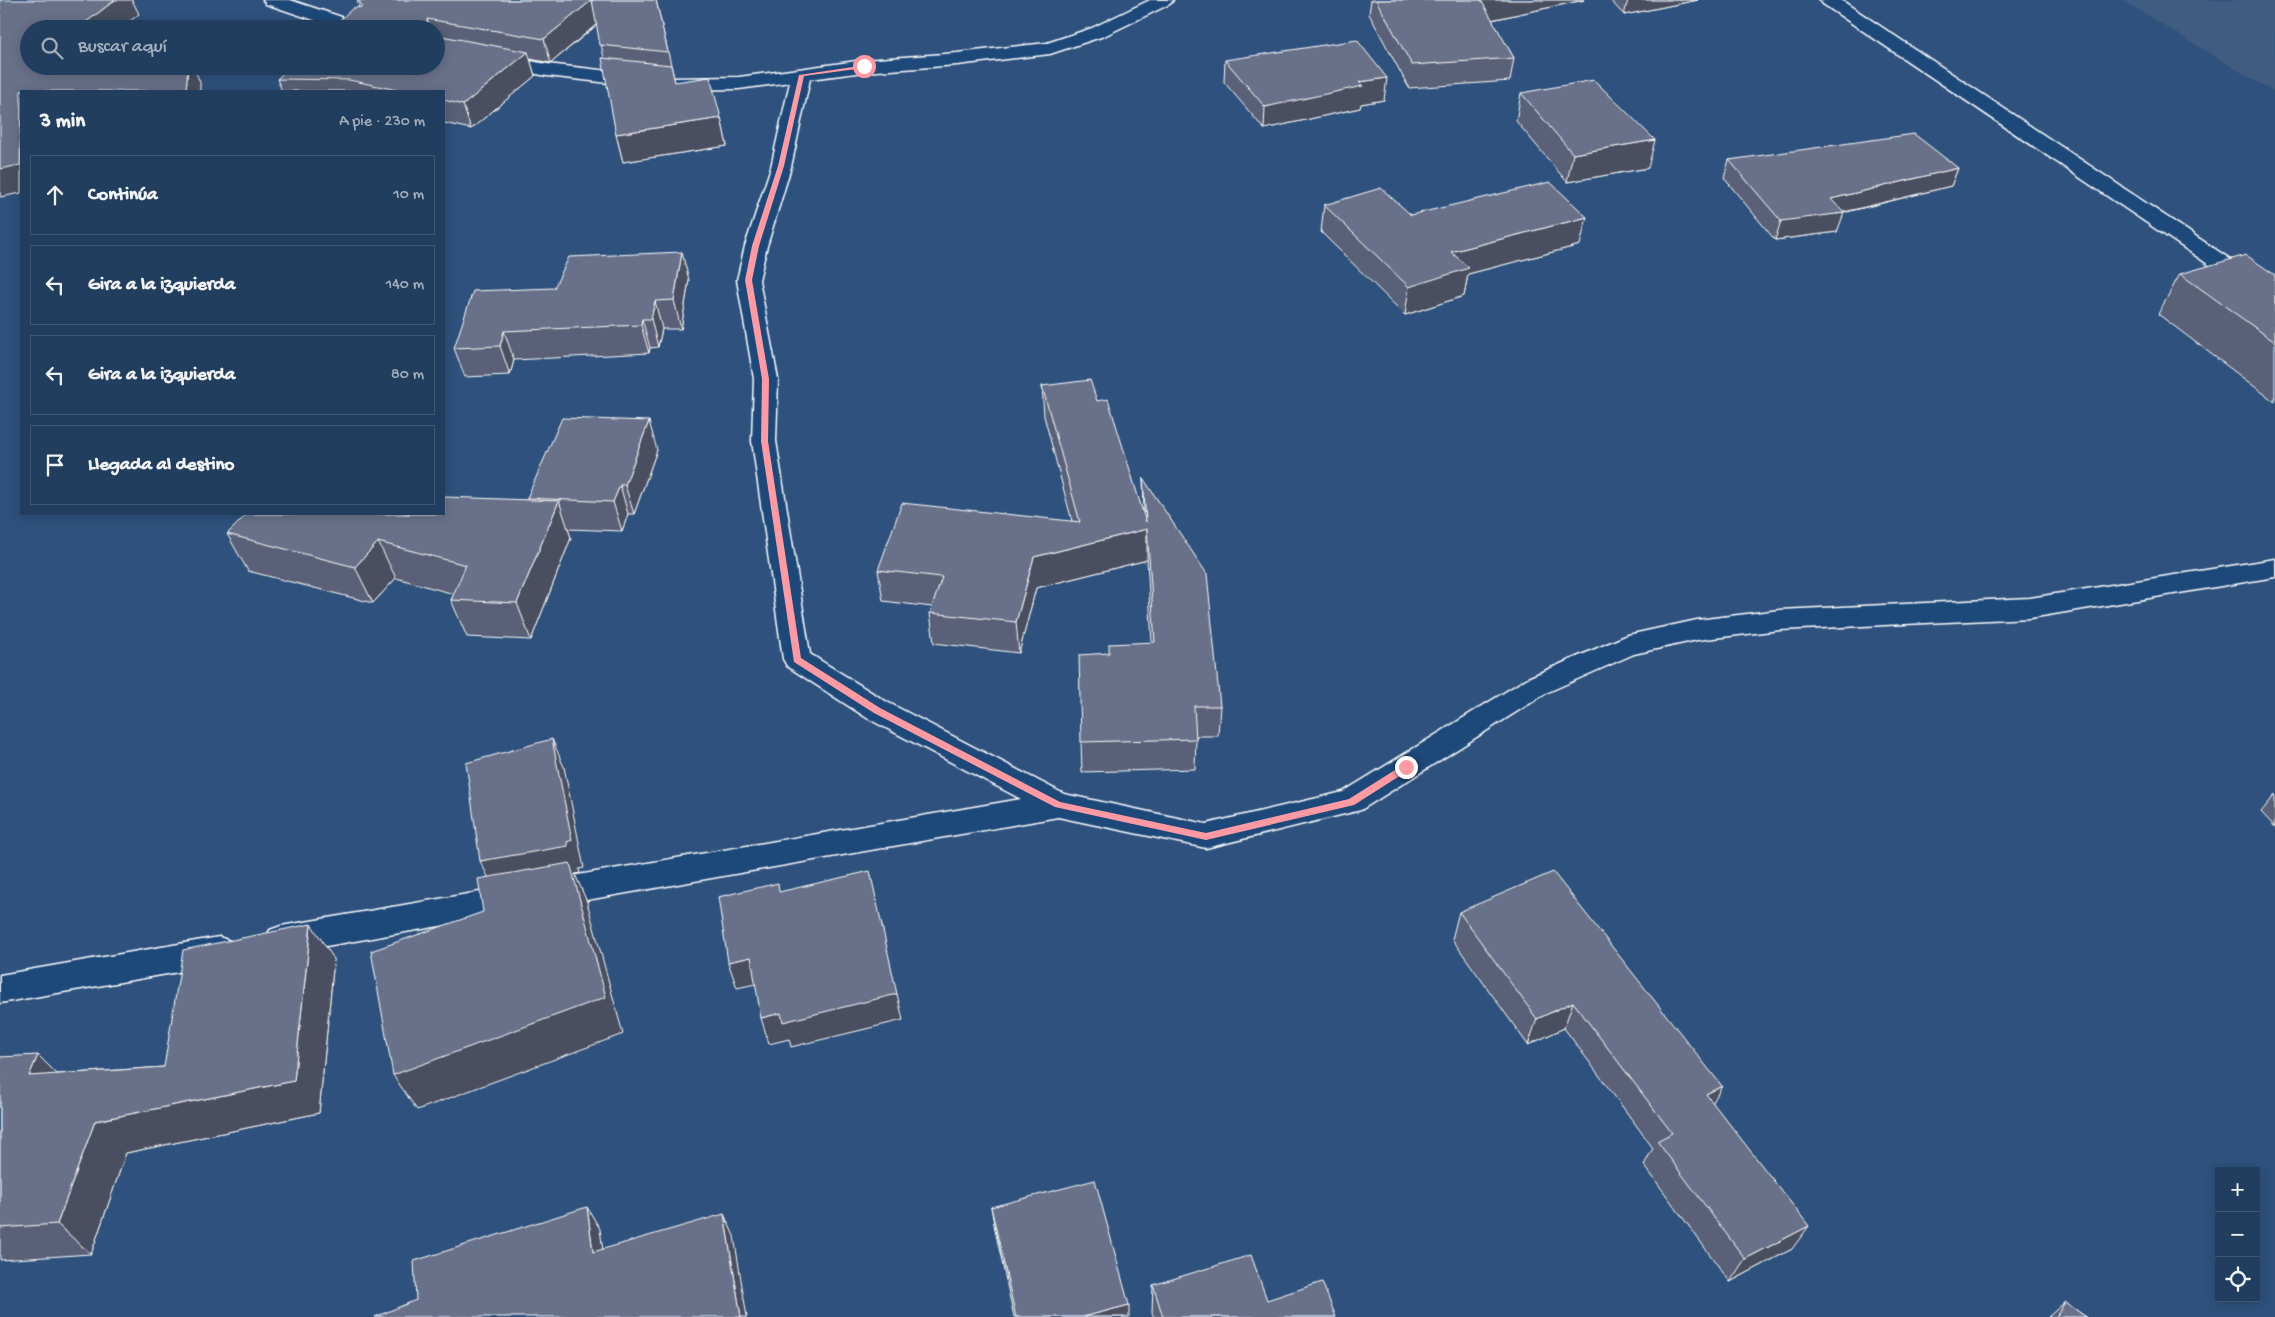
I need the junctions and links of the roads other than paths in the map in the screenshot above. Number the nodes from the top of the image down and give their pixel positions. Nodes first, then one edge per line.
1 (272, 0) edge
2 (1164, 0) edge
3 (1829, 0) edge
4 (333, 20) edge
5 (445, 51) edge
6 (801, 75) junction
7 (2275, 299) edge
8 (2275, 568) edge
9 (1058, 805) junction
10 (0, 989) edge

1 - 4 street
2 - 6 street
3 - 7 street
5 - 6 street
6 - 9 street
8 - 9 street
9 - 10 street

